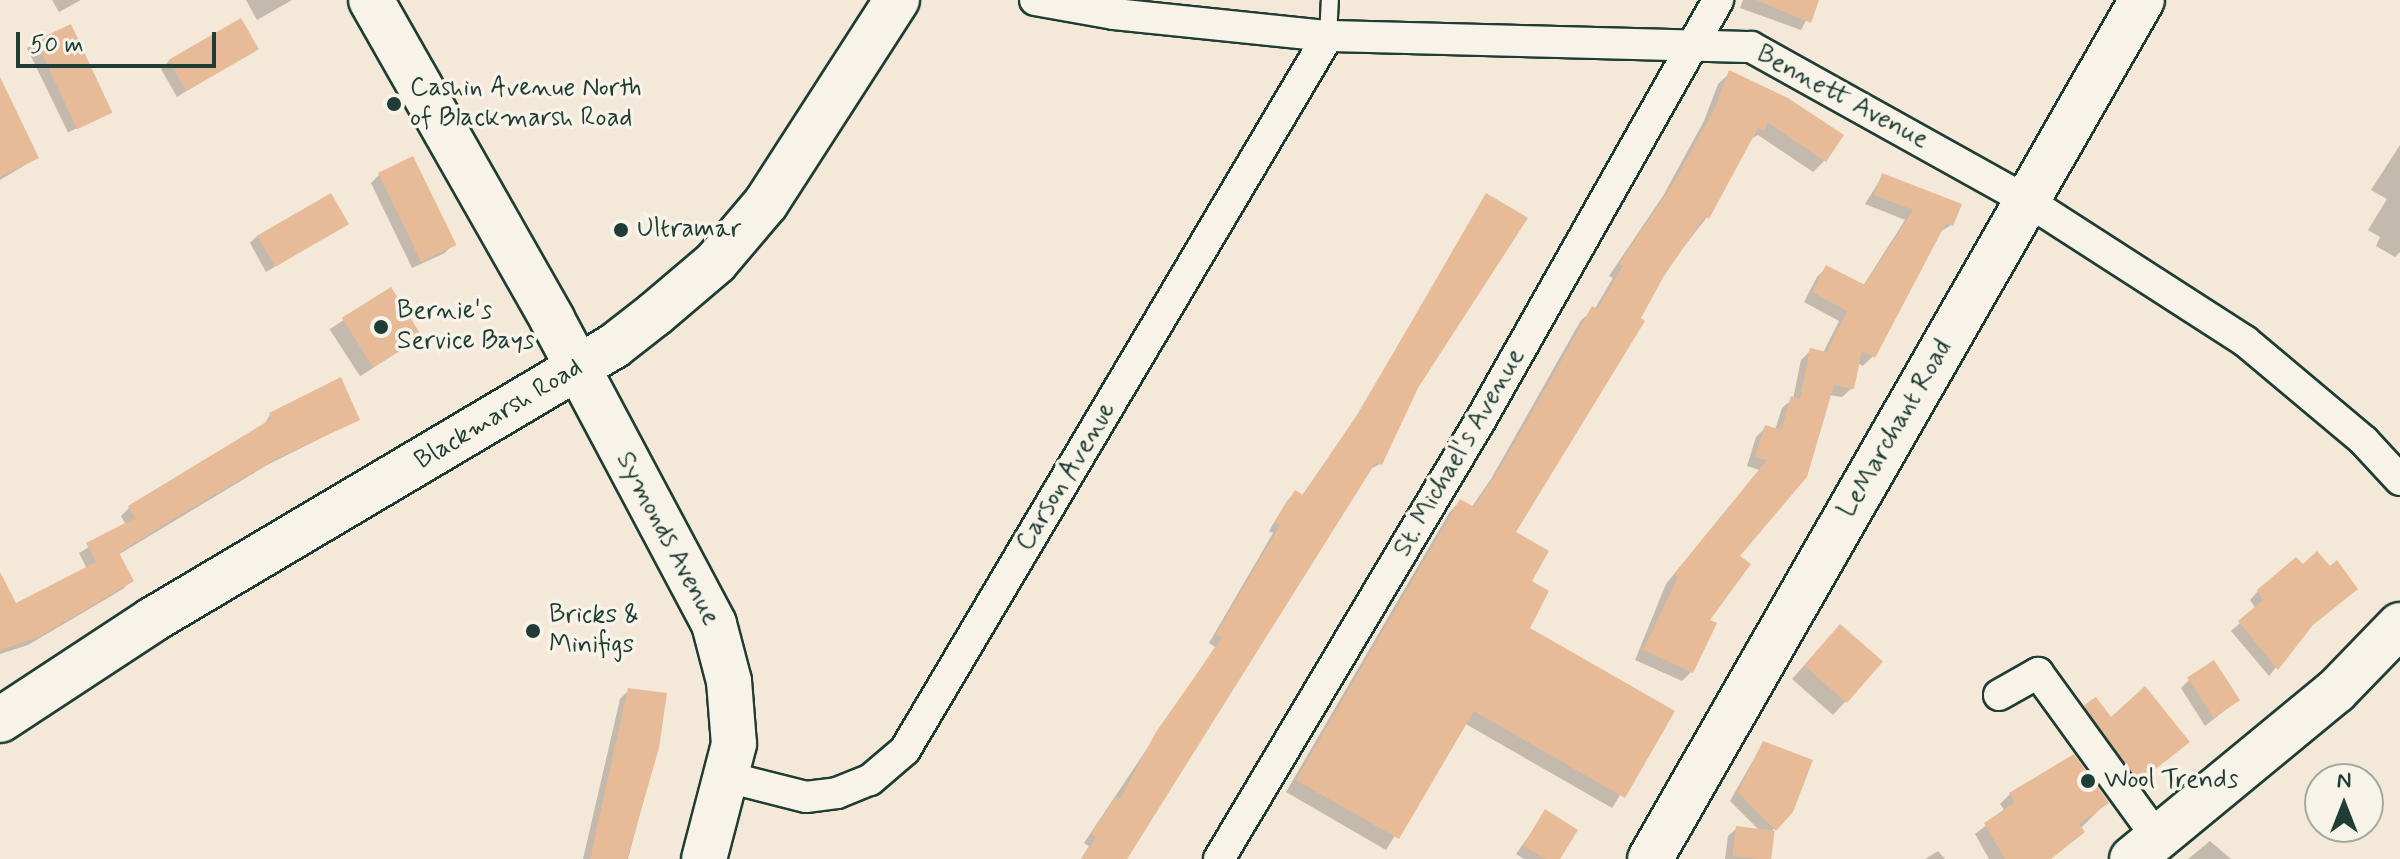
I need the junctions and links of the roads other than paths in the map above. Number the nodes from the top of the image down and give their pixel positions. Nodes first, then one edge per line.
1 (371, 0) edge
2 (897, 0) edge
3 (1035, 0) edge
4 (1330, 0) edge
5 (1718, 0) edge
6 (2142, 0) edge
7 (1328, 36) junction
8 (1693, 42) junction
9 (2026, 200) junction
10 (576, 368) junction
11 (2400, 480) edge
12 (2400, 625) edge
13 (1999, 695) dead end
14 (1, 714) edge
15 (727, 777) junction
16 (2145, 849) edge
17 (704, 859) edge
18 (1219, 859) edge
19 (1650, 859) edge

1 - 10 street, Symonds Avenue
2 - 10 street, Blackmarsh Road
3 - 7 street, Bennett Avenue
4 - 7 lane
5 - 8 street, St. Michael's Avenue
6 - 9 street, LeMarchant Road
7 - 8 street, Bennett Avenue
7 - 15 street, Carson Avenue
8 - 9 street, Bennett Avenue
8 - 18 street, St. Michael's Avenue
9 - 11 street, Bennett Avenue
9 - 19 street, LeMarchant Road
10 - 14 street, Blackmarsh Road
10 - 15 street, Symonds Avenue
12 - 16 street
13 - 16 street
15 - 17 street, Symonds Avenue

